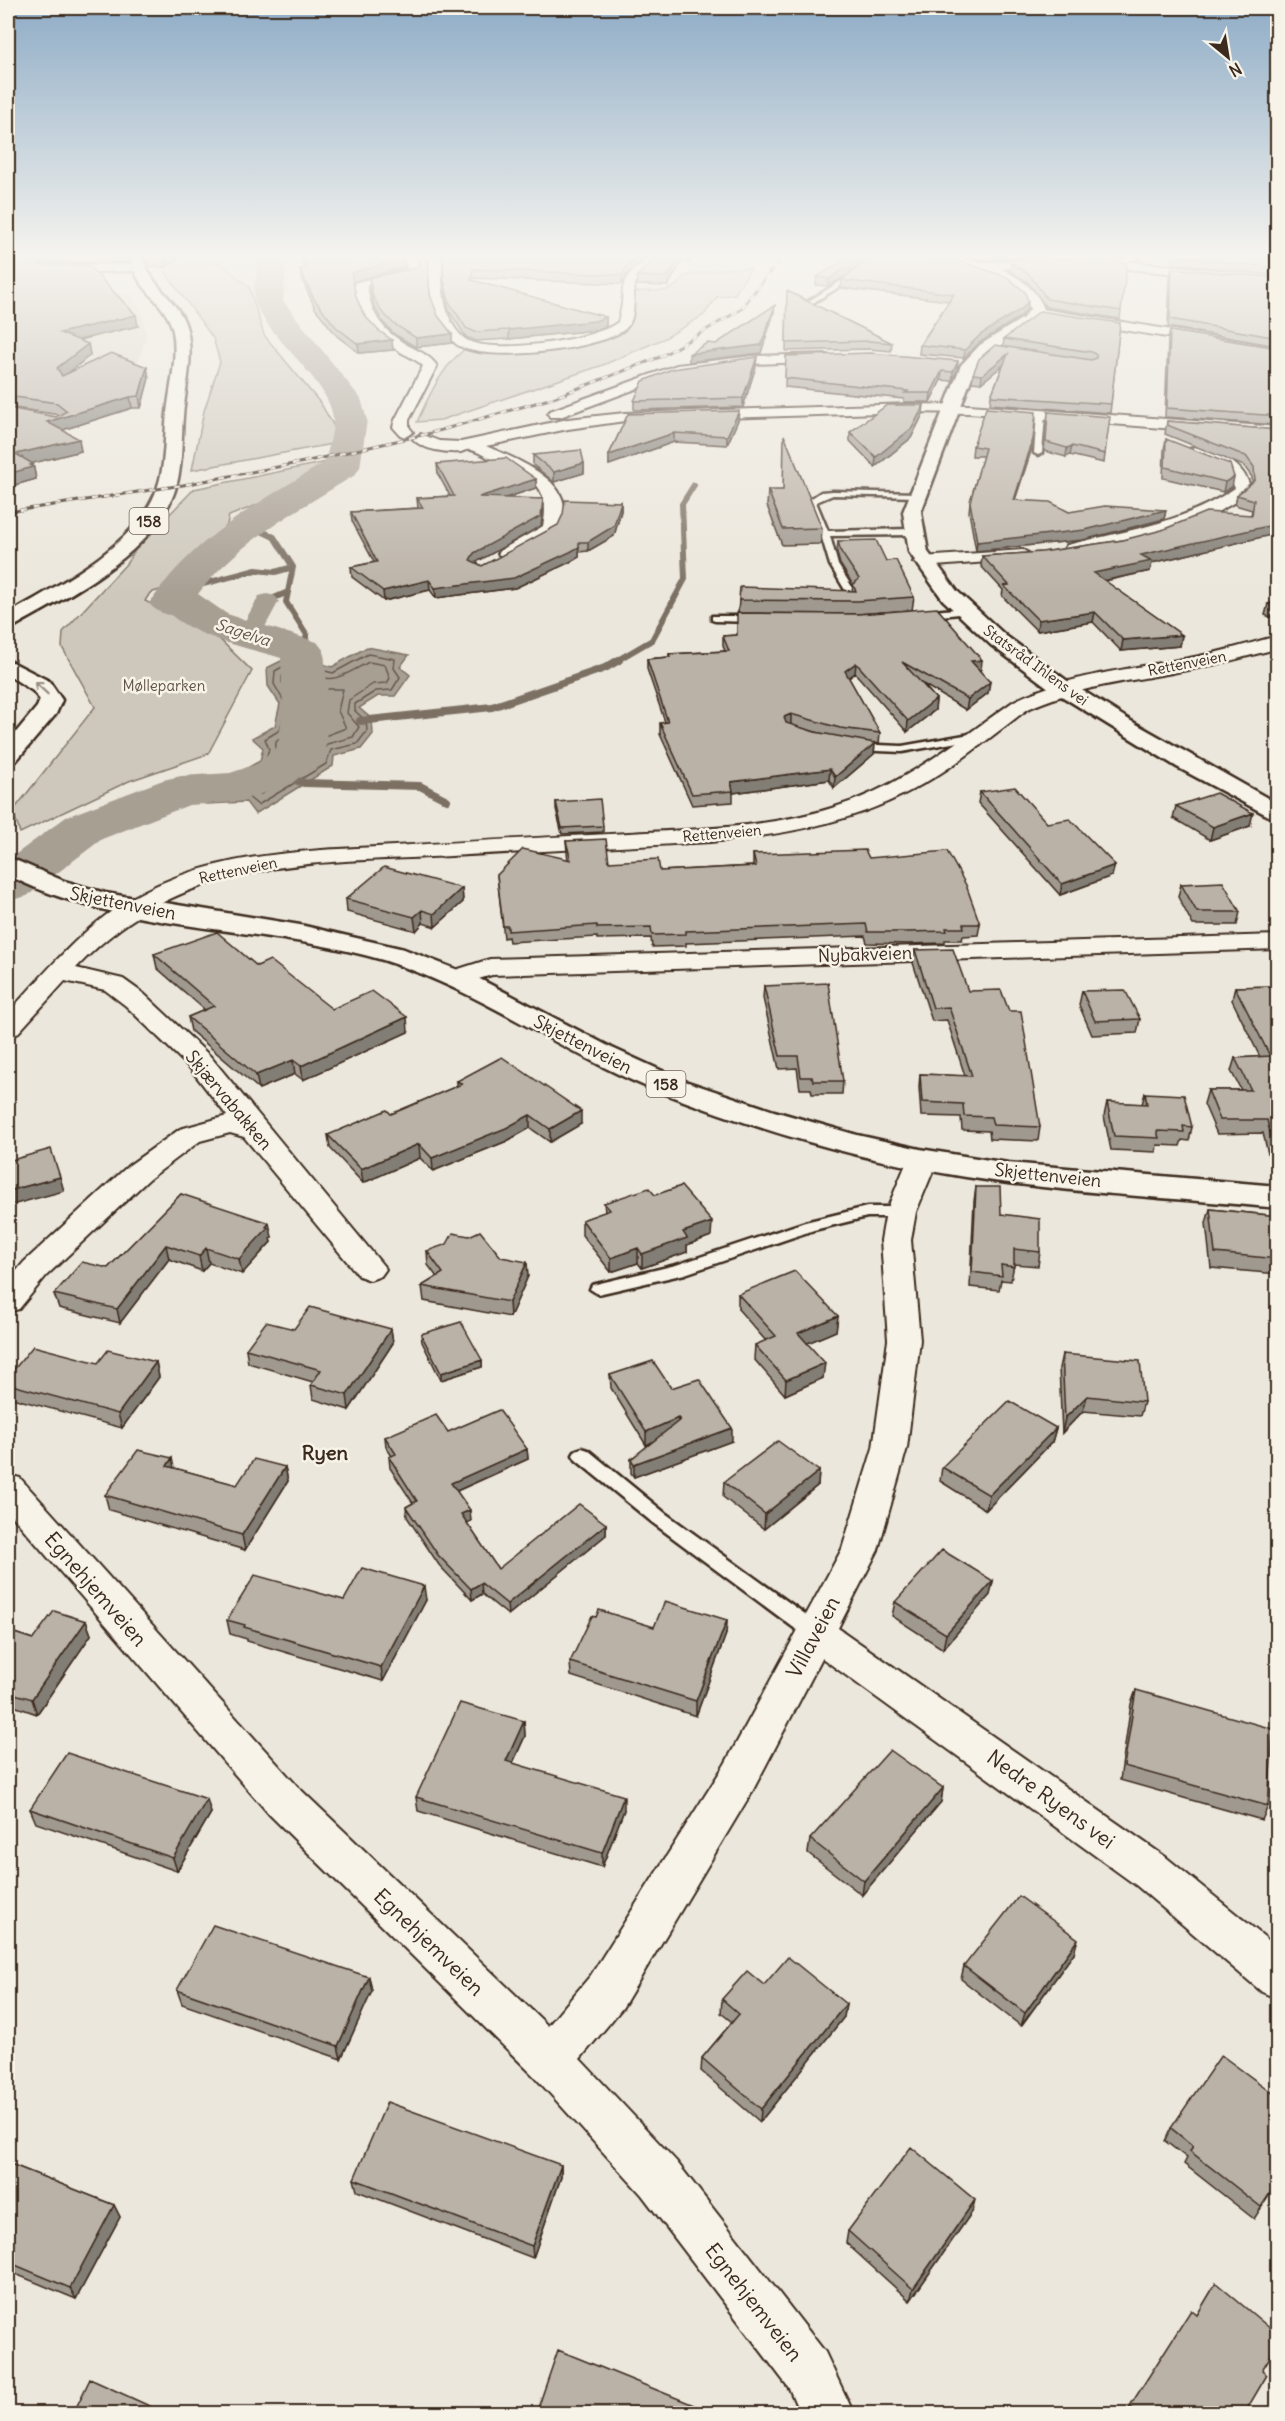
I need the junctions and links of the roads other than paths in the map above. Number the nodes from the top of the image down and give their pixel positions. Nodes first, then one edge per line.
1 (179, 370) edge
2 (428, 370) edge
3 (674, 370) edge
4 (960, 370) edge
5 (951, 408) junction
6 (1041, 415) junction
7 (1111, 420) junction
8 (538, 430) junction
9 (405, 432) dead end
10 (1278, 432) edge
11 (421, 439) dead end
12 (1162, 440) dead end
13 (471, 445) junction
14 (1182, 447) edge
15 (1038, 453) dead end
16 (917, 495) junction
17 (910, 532) junction
18 (825, 534) junction
19 (1056, 552) edge
20 (1035, 554) edge
21 (922, 562) junction
22 (492, 563) edge
23 (79, 580) junction
24 (851, 593) edge
25 (965, 611) junction
26 (914, 615) edge
27 (715, 618) dead end
28 (770, 619) edge
29 (8, 622) edge
30 (8, 637) edge
31 (1278, 642) edge
32 (8, 666) edge
33 (8, 687) edge
34 (1064, 688) junction
35 (37, 718) junction
36 (976, 736) junction
37 (843, 745) edge
38 (8, 756) edge
39 (1278, 814) edge
40 (8, 865) edge
41 (135, 908) junction
42 (1278, 942) edge
43 (59, 972) junction
44 (455, 978) junction
45 (8, 1028) edge
46 (254, 1131) junction
47 (923, 1159) junction
48 (1278, 1197) edge
49 (901, 1212) junction
50 (370, 1269) dead end
51 (598, 1288) dead end
52 (8, 1301) edge
53 (582, 1455) dead end
54 (8, 1488) edge
55 (816, 1633) junction
56 (1278, 1977) edge
57 (550, 2060) junction
58 (828, 2414) edge

1 - 23 main road, 158
2 - 9 street
3 - 8 street
4 - 5 main road
5 - 6 street
5 - 8 street
5 - 16 main road
6 - 7 street
6 - 15 lane
7 - 10 street
7 - 12 street
8 - 13 street
11 - 13 street
13 - 22 street
14 - 19 street
16 - 17 main road
16 - 18 lane
17 - 18 lane
17 - 21 main road, Statsråd Ihlens vei
18 - 24 lane
20 - 21 street
21 - 25 main road, Statsråd Ihlens vei
23 - 29 main road, 158
23 - 30 main road, 158
25 - 26 lane
25 - 34 main road, Statsråd Ihlens vei
27 - 28 lane
31 - 34 street, Rettenveien
35 -> 32 main road
33 - 35 main road
34 - 36 street, Rettenveien
34 - 39 main road, Statsråd Ihlens vei
35 - 38 main road
36 - 37 lane
36 - 41 street, Rettenveien
40 - 41 main road, Skjettenveien / 158
41 - 43 street, Rettenveien
41 - 44 main road, Skjettenveien / 158
42 - 44 street, Nybakveien
43 - 45 street, Rettenveien
43 - 46 street, Skjærvabakken
44 - 47 main road, Skjettenveien / 158
46 - 50 street, Skjærvabakken
46 - 52 street
47 - 48 main road, Skjettenveien / 158
47 - 49 street, Villaveien
49 - 51 lane
49 - 55 street, Villaveien
53 - 55 lane
54 - 57 street, Egnehjemveien
55 - 56 street, Nedre Ryens vei
55 - 57 street, Villaveien
57 - 58 street, Egnehjemveien

